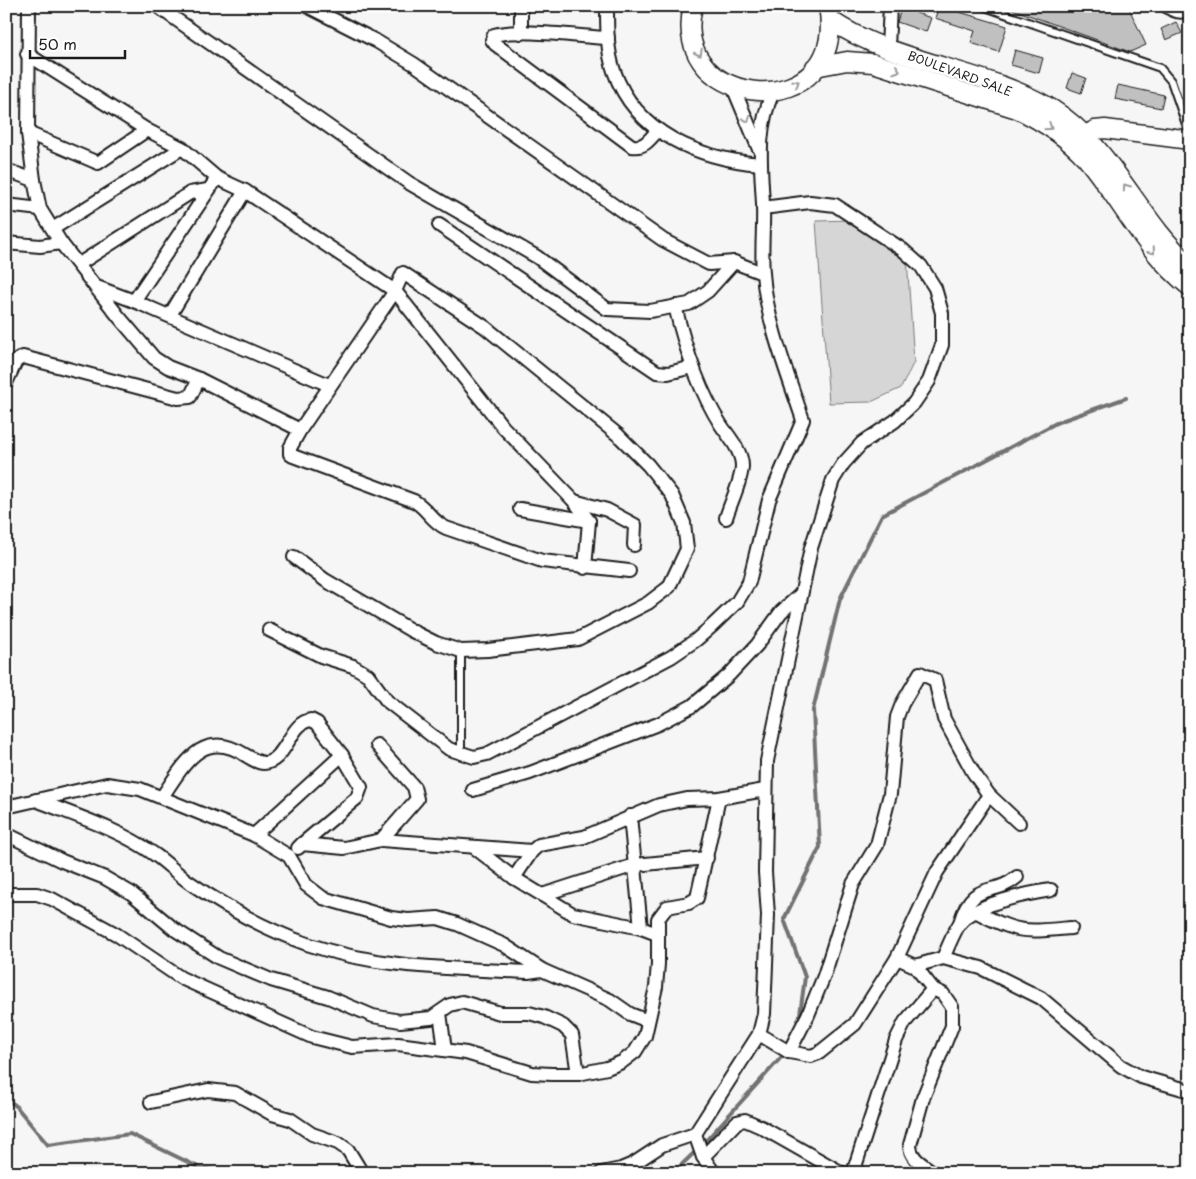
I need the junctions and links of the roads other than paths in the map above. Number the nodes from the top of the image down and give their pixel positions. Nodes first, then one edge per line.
1 (29, 6) edge
2 (156, 6) edge
3 (308, 6) edge
4 (521, 6) edge
5 (607, 6) edge
6 (678, 6) edge
7 (890, 6) edge
8 (982, 6) edge
9 (1162, 6) edge
10 (1190, 12) edge
11 (692, 13) edge
12 (829, 13) edge
13 (521, 33) junction
14 (608, 38) junction
15 (868, 40) junction
16 (888, 47) junction
17 (27, 54) junction
18 (862, 62) junction
19 (815, 67) junction
20 (733, 87) junction
21 (773, 92) junction
22 (147, 130) junction
23 (658, 130) junction
24 (28, 133) junction
25 (1086, 135) junction
26 (1190, 138) edge
27 (182, 148) junction
28 (760, 158) junction
29 (6, 170) edge
30 (217, 178) junction
31 (34, 180) junction
32 (208, 190) junction
33 (245, 190) junction
34 (6, 205) edge
35 (764, 208) junction
36 (40, 209) junction
37 (439, 225) dead end
38 (54, 228) junction
39 (6, 243) edge
40 (61, 243) junction
41 (734, 262) junction
42 (79, 264) junction
43 (1190, 266) edge
44 (762, 273) junction
45 (1190, 287) edge
46 (97, 288) junction
47 (395, 290) junction
48 (134, 301) junction
49 (676, 306) junction
50 (170, 315) junction
51 (693, 367) junction
52 (199, 378) junction
53 (6, 383) edge
54 (329, 385) junction
55 (300, 430) junction
56 (574, 501) junction
57 (520, 509) dead end
58 (726, 518) dead end
59 (589, 521) junction
60 (634, 545) dead end
61 (294, 557) dead end
62 (585, 568) junction
63 (629, 571) dead end
64 (801, 594) junction
65 (269, 630) dead end
66 (461, 651) junction
67 (377, 745) dead end
68 (342, 755) junction
69 (461, 755) junction
70 (473, 790) dead end
71 (765, 790) junction
72 (989, 795) junction
73 (162, 797) junction
74 (719, 798) junction
75 (36, 800) junction
76 (6, 807) edge
77 (630, 816) junction
78 (1019, 823) dead end
79 (6, 834) edge
80 (254, 835) junction
81 (381, 840) junction
82 (302, 844) junction
83 (475, 848) junction
84 (532, 851) junction
85 (289, 856) junction
86 (707, 858) junction
87 (635, 865) junction
88 (1017, 877) dead end
89 (514, 878) junction
90 (1051, 890) dead end
91 (6, 894) edge
92 (542, 895) junction
93 (977, 912) junction
94 (960, 924) junction
95 (641, 928) junction
96 (1071, 928) dead end
97 (657, 934) junction
98 (897, 958) junction
99 (943, 958) junction
100 (915, 966) junction
101 (542, 970) junction
102 (933, 989) junction
103 (440, 1012) junction
104 (400, 1020) junction
105 (648, 1021) junction
106 (759, 1034) junction
107 (398, 1044) junction
108 (445, 1050) junction
109 (789, 1052) junction
110 (578, 1074) junction
111 (1190, 1091) edge
112 (151, 1102) dead end
113 (694, 1134) junction
114 (703, 1156) junction
115 (362, 1173) edge
116 (601, 1173) edge
117 (714, 1173) edge
118 (842, 1173) edge
119 (853, 1173) edge
120 (934, 1173) edge

1 - 17 street
2 - 49 street
3 - 41 street
4 - 13 street
5 - 14 street
6 - 11 street
7 - 16 street
8 - 26 lane
9 - 10 lane
11 -> 20 street
12 - 15 street, BOULEVARD SALE
12 - 19 street
13 - 14 street
13 - 23 street
14 - 23 street
15 - 16 street, BOULEVARD SALE
15 - 18 street
16 - 25 street, BOULEVARD SALE
17 - 22 street
17 - 24 street
18 - 19 street
18 -> 45 street
21 -> 19 street
20 - 21 street
20 -> 28 street
21 - 28 street
22 - 24 street
22 - 27 street
23 - 28 street
24 - 31 street
25 - 26 street
43 -> 25 street, BOULEVARD SALE
27 - 30 street
27 - 38 street
28 - 35 street
29 - 31 street
30 - 32 street
30 - 33 street
31 - 36 street
32 - 42 street
32 - 48 street
33 - 47 street
33 - 50 street
34 - 36 street
35 - 44 street
35 - 64 street
36 - 38 street
37 - 51 street
38 - 40 street
39 - 40 street
40 - 42 street
41 - 44 street
41 - 49 street
42 - 46 street
44 - 69 street
46 - 48 street
46 - 52 street
47 - 54 street
47 - 56 street
47 - 66 street
48 - 50 street
49 - 51 street
50 - 54 street
51 - 58 street
52 - 53 street
52 - 55 street
54 - 55 street
55 - 62 street
56 - 59 street
56 - 60 street
57 - 59 street
59 - 62 street
61 - 66 street
62 - 63 street
64 - 70 street
64 - 71 street
65 - 69 street
66 - 69 lane
67 - 81 street
68 - 73 street
68 - 80 street
68 - 82 street
71 - 74 street
71 - 106 street
72 - 78 street
72 - 98 street
72 - 109 street
73 - 75 street
73 - 80 street
74 - 77 street
74 - 86 street
75 - 76 street
75 - 101 street
77 - 84 street
77 - 87 street
79 - 104 street
80 - 85 street
81 - 82 street
81 - 83 street
82 - 85 street
83 - 84 street
83 - 89 street
84 - 89 street
85 - 101 street
86 - 87 street
86 - 97 street
87 - 92 street
87 - 95 street
88 - 94 street
89 - 92 street
90 - 93 street
91 - 107 street
92 - 95 street
93 - 94 street
93 - 96 street
94 - 99 street
95 - 97 street
97 - 105 street
98 - 100 street
98 - 109 street
99 - 100 street
99 - 111 street
100 - 102 street
101 - 105 street
102 - 119 street
102 - 120 street
103 - 104 street
103 - 108 street
103 - 110 street
104 - 107 street
105 - 110 street
106 - 109 street
106 - 113 street
107 - 108 street
108 - 110 street
112 - 115 street
113 - 114 street
113 - 116 street
114 - 117 street
114 - 118 street

